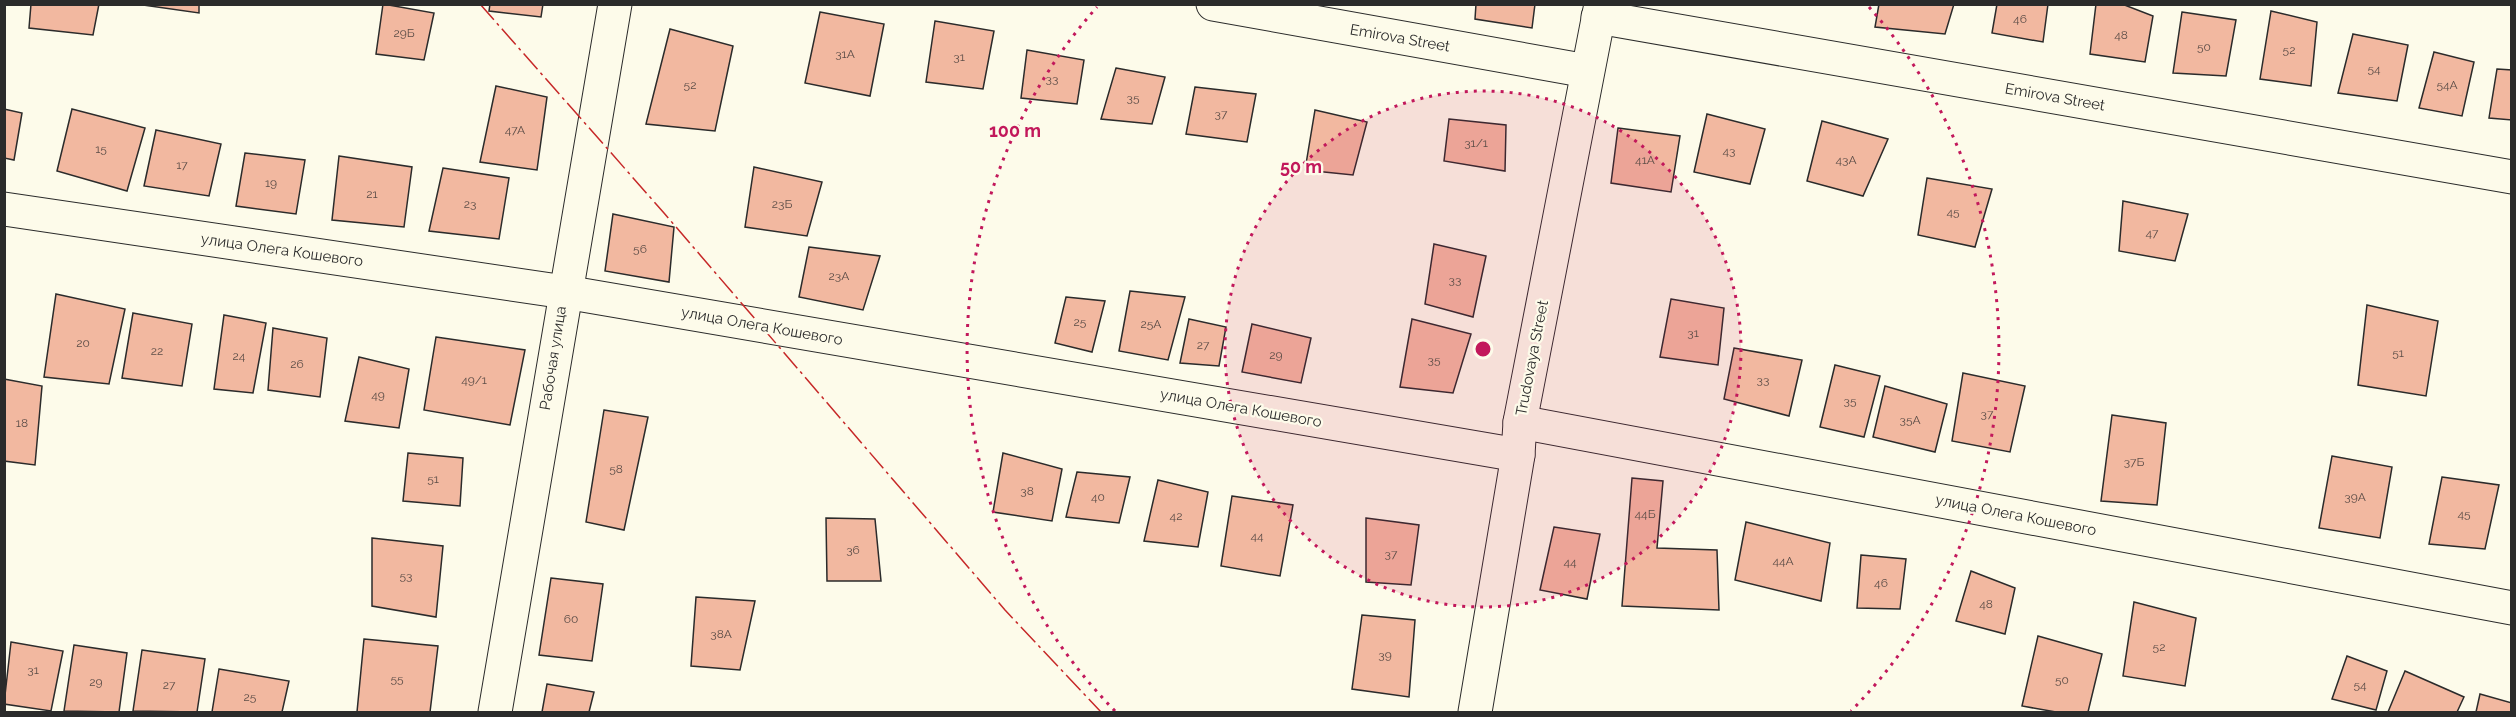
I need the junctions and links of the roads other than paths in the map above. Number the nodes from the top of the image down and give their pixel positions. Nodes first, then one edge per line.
1 (615, 4) edge
2 (1213, 4) edge
3 (1599, 11) edge
4 (1587, 71) junction
5 (2511, 177) edge
6 (4, 209) edge
7 (565, 292) junction
8 (1520, 422) junction
9 (1518, 455) junction
10 (2511, 608) edge
11 (495, 712) edge
12 (1475, 712) edge

1 - 7 street, Рабочая улица
2 - 4 street, Emirova Street
3 - 4 street, Trudovaya Street
3 - 5 street, Emirova Street
4 - 8 street, Trudovaya Street
6 - 7 street, улица Олега Кошевого
7 - 9 street, улица Олега Кошевого
7 - 11 street, Рабочая улица
8 - 9 street, Trudovaya Street
8 - 10 street, улица Олега Кошевого
9 - 12 street, Trudovaya Street

